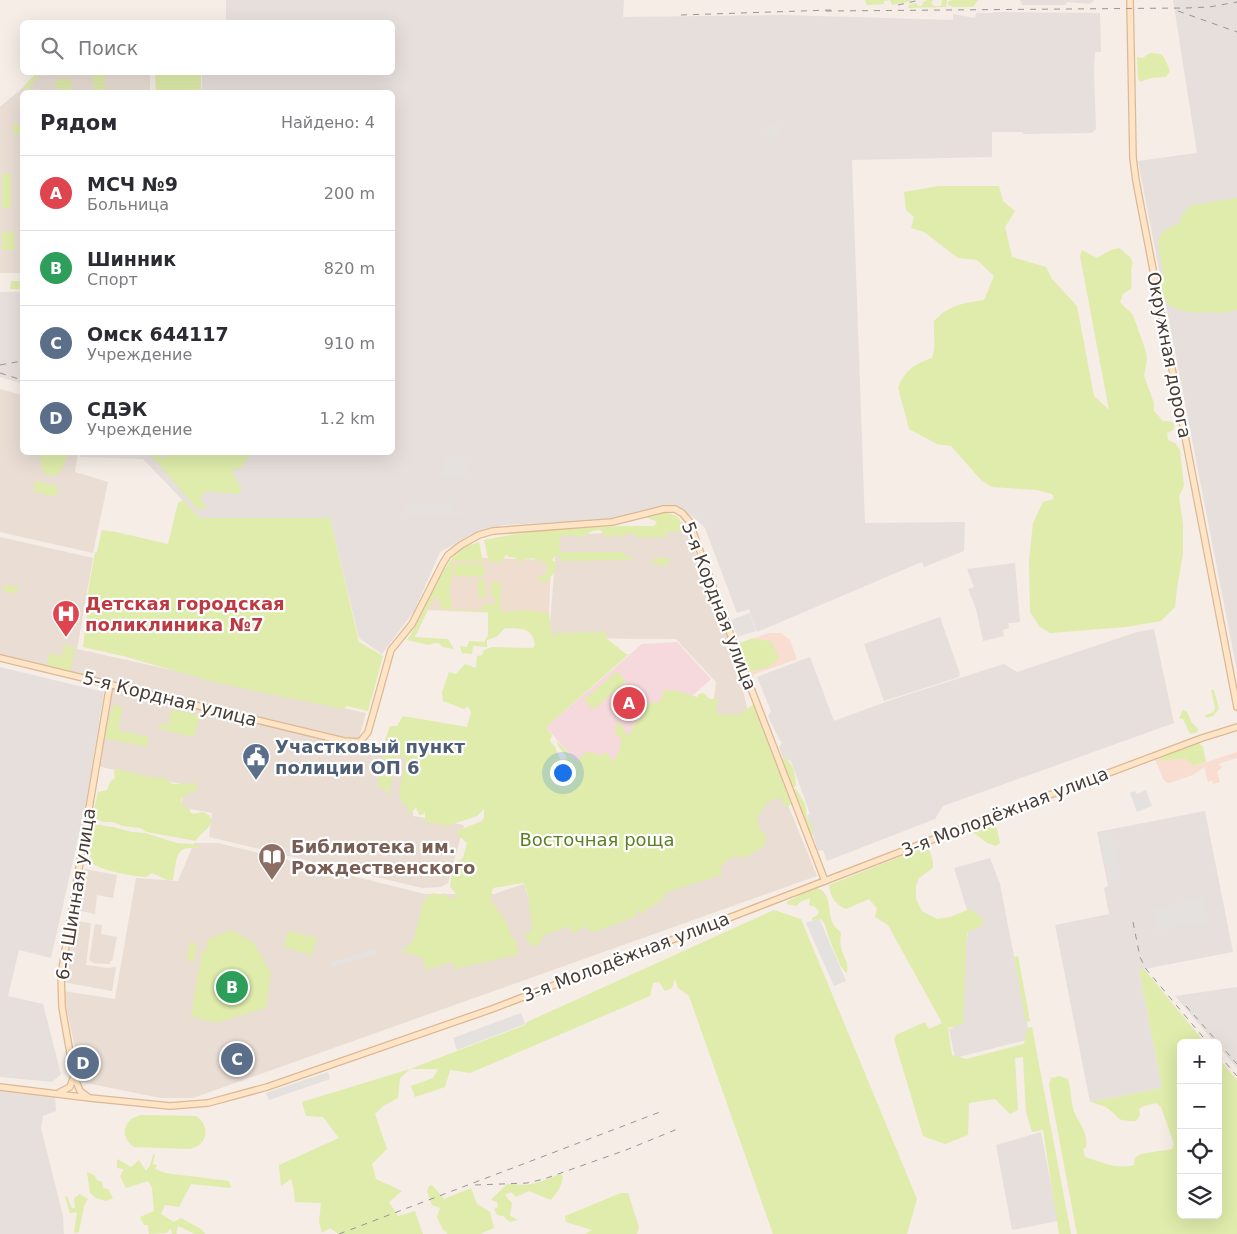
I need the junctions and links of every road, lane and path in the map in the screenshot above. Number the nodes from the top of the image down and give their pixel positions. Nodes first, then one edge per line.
1 (1130, 0) edge
2 (0, 658) edge
3 (110, 684) junction
4 (1237, 707) edge
5 (1237, 727) edge
6 (825, 881) junction
7 (74, 1076) junction
8 (0, 1087) edge
9 (56, 1093) junction
10 (90, 1098) junction

1 - 4 main road, Окружная дорога
2 - 3 main road, 5-я Кордная улица
3 - 6 main road, 5-я Кордная улица
3 - 7 main road, 6-я Шинная улица
5 - 6 main road, 3-я Молодёжная улица
6 - 10 main road, 3-я Молодёжная улица
7 - 9 main road
7 - 10 main road, 6-я Шинная улица
8 - 9 main road, 3-я Молодёжная улица
9 - 10 main road, 3-я Молодёжная улица

